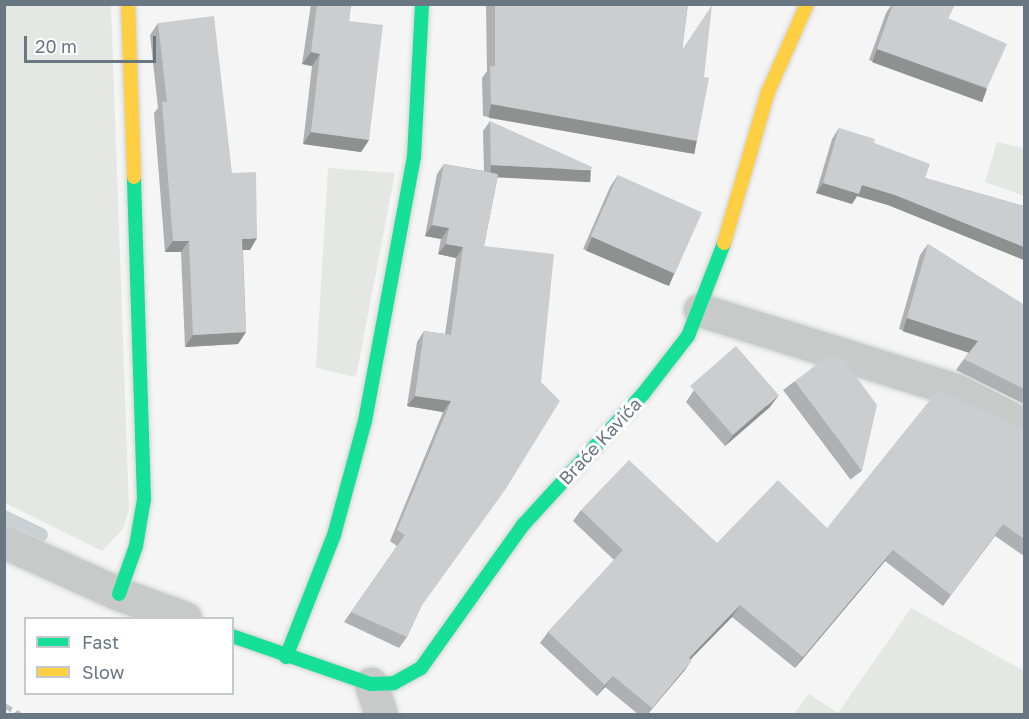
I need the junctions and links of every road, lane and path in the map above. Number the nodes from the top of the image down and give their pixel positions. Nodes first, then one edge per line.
1 (128, 4) edge
2 (422, 4) edge
3 (807, 4) edge
4 (700, 310) junction
5 (1024, 425) edge
6 (4, 542) edge
7 (119, 594) junction
8 (182, 617) edge
9 (234, 637) edge
10 (286, 657) junction
11 (371, 684) junction
12 (381, 714) edge

1 - 7 street
2 - 10 street
3 - 4 street, Braće Kavića
4 - 5 street
4 - 11 street, Braće Kavića
6 - 7 street
7 - 8 street
9 - 10 street, Braće Kavića
10 - 11 street, Braće Kavića
11 - 12 street

